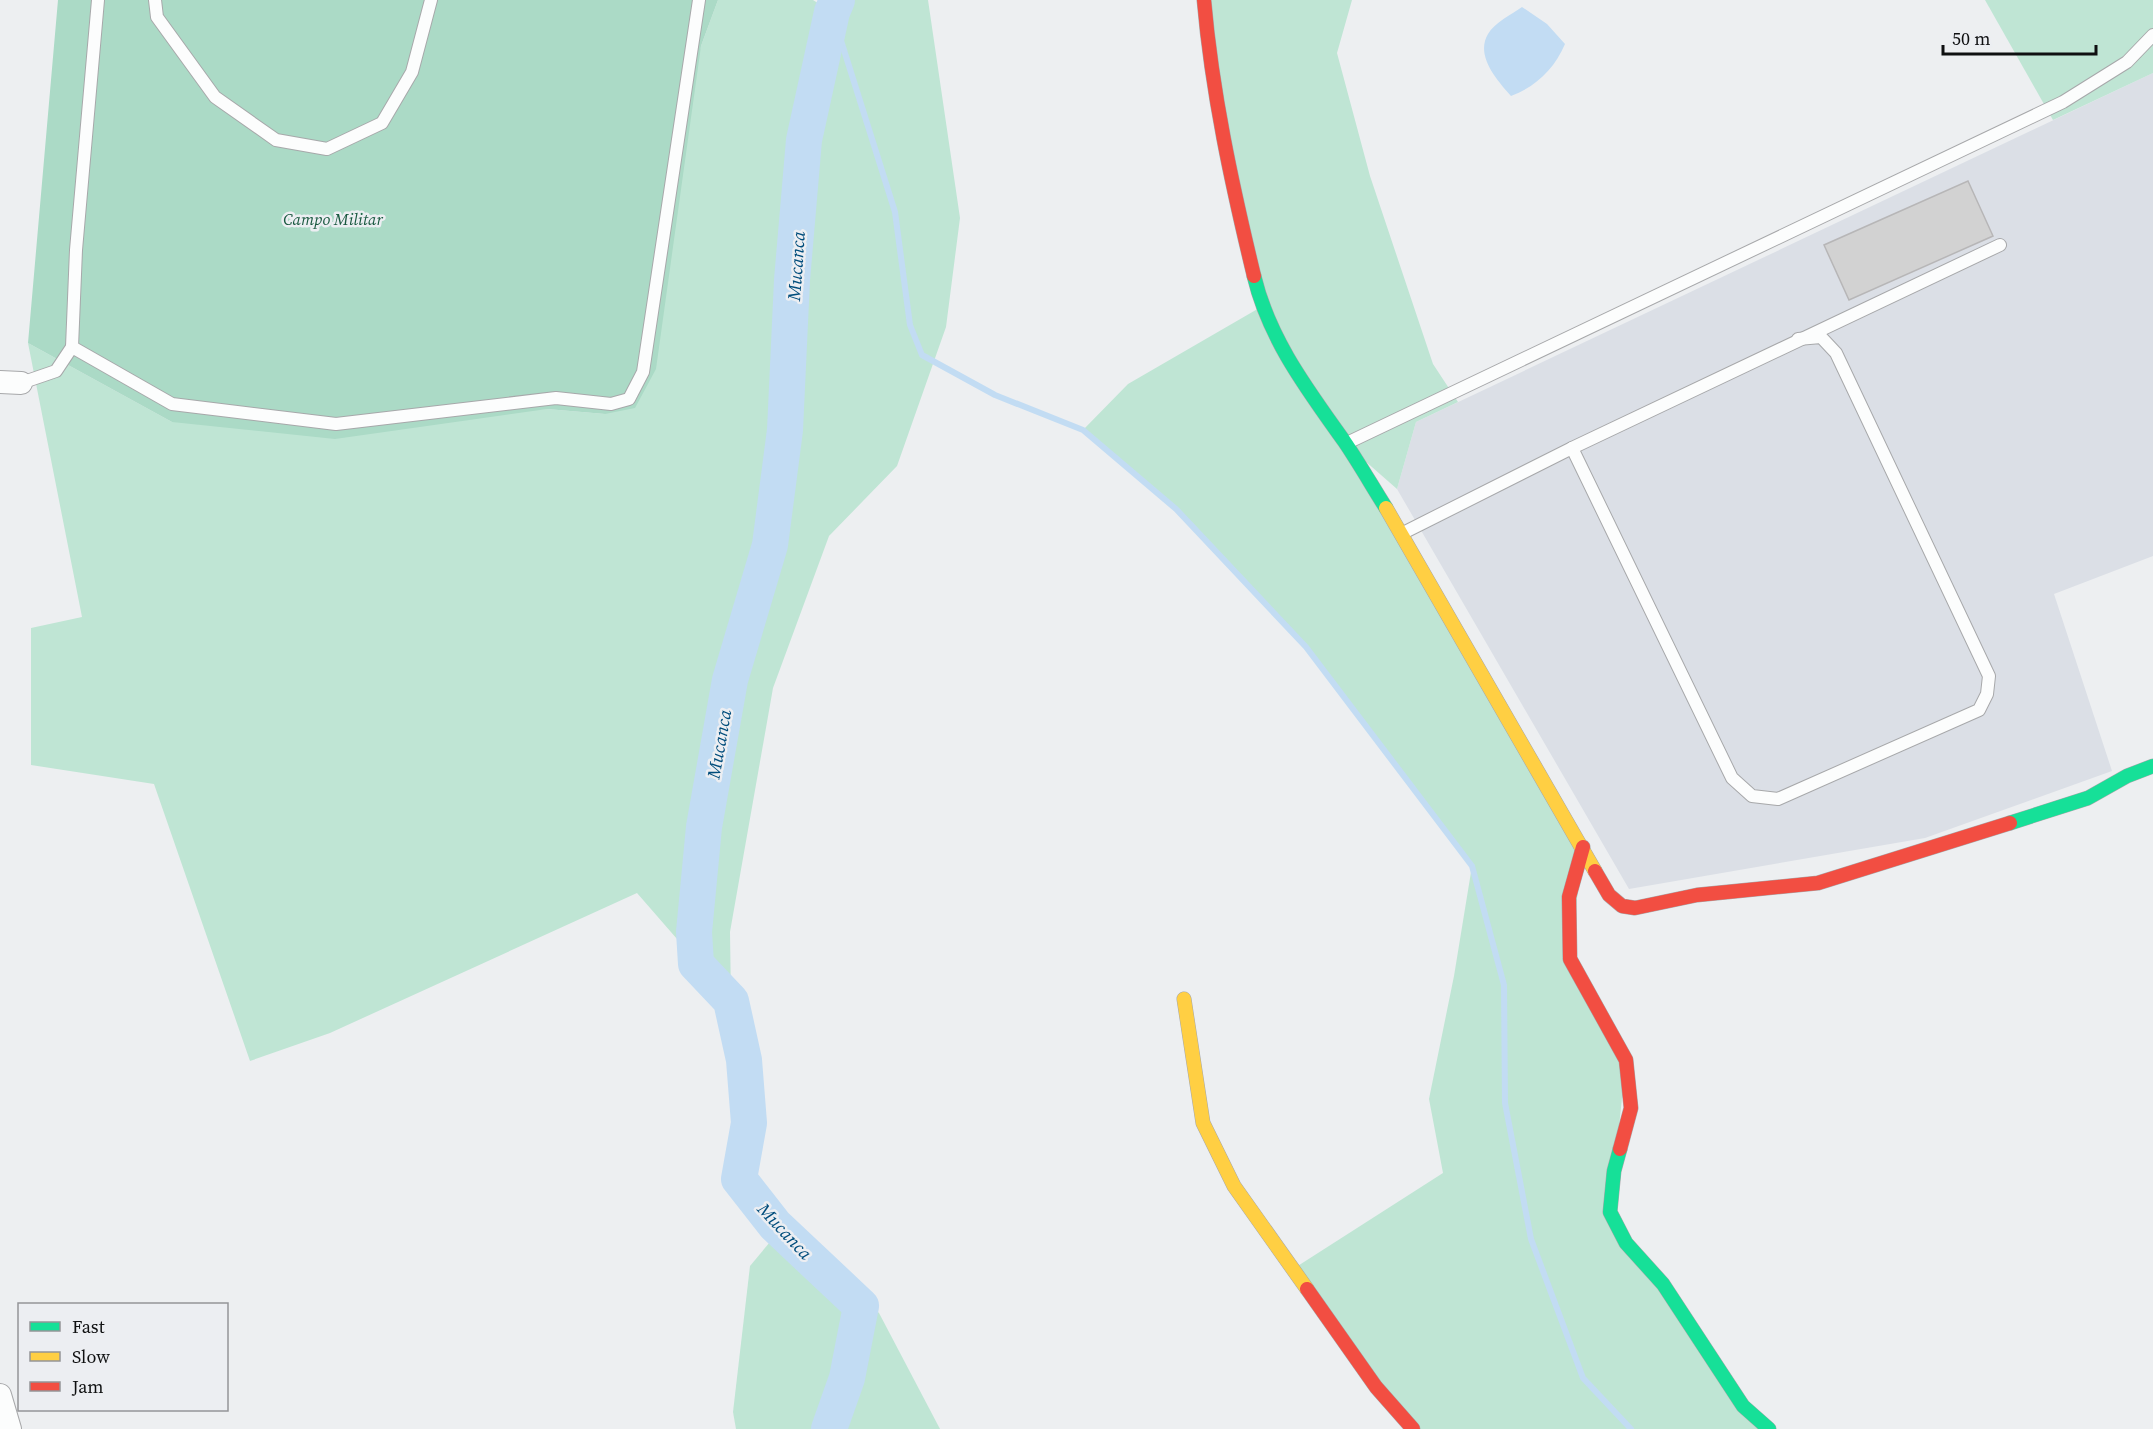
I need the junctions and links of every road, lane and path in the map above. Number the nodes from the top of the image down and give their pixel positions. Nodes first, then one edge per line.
1 (98, 0) edge
2 (155, 0) edge
3 (431, 0) edge
4 (699, 0) edge
5 (1204, 0) edge
6 (2153, 35) edge
7 (2000, 245) dead end
8 (1797, 339) junction
9 (72, 347) junction
10 (10, 383) edge
11 (1346, 444) junction
12 (1572, 448) junction
13 (1402, 534) junction
14 (2153, 766) edge
15 (1583, 847) junction
16 (1184, 999) dead end
17 (0, 1395) edge
18 (10, 1429) edge
19 (1413, 1429) edge
20 (1769, 1429) edge

1 - 9 lane
2 - 3 lane
4 - 9 lane
5 - 11 street
6 - 11 lane
7 - 8 lane
8 - 12 lane
8 - 12 lane
9 - 10 lane
11 - 13 street
12 - 13 lane
13 - 15 street
14 - 15 street
15 - 20 street
16 - 19 street
17 - 18 street

